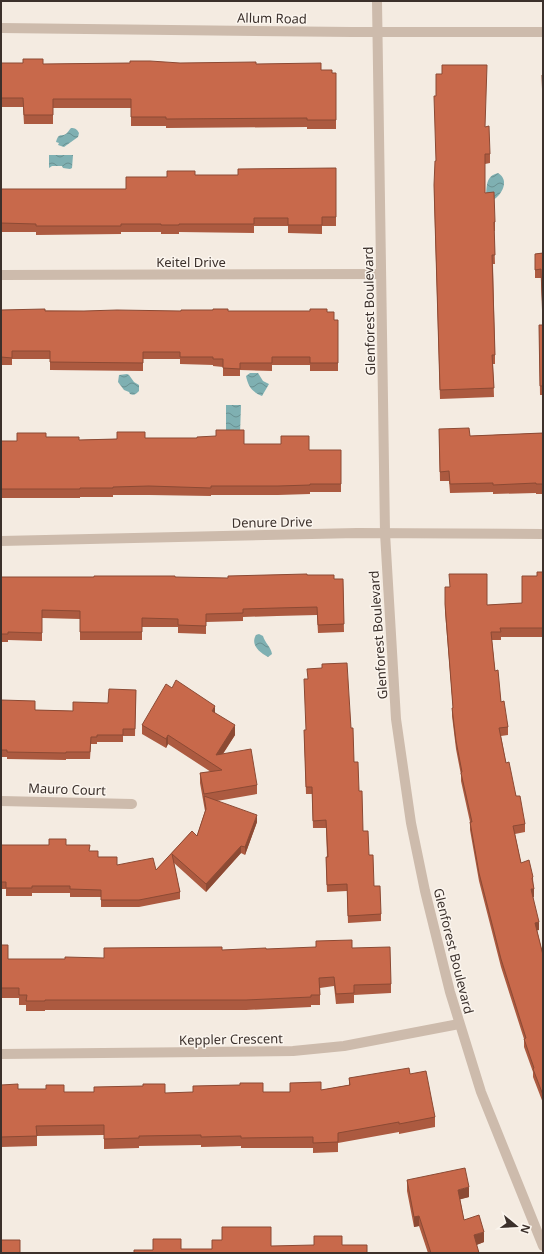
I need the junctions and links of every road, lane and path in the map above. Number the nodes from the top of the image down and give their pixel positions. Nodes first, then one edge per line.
1 (377, 1) edge
2 (1, 28) edge
3 (378, 32) junction
4 (543, 32) edge
5 (381, 274) junction
6 (1, 275) edge
7 (385, 533) junction
8 (543, 534) edge
9 (1, 541) edge
10 (1, 801) edge
11 (132, 804) dead end
12 (459, 1024) junction
13 (1, 1054) edge
14 (543, 1246) edge

1 - 3 street, Glenforest Boulevard
2 - 3 street, Allum Road
3 - 4 street, Allum Road
3 - 5 street, Glenforest Boulevard
5 - 6 street, Keitel Drive
5 - 7 street, Glenforest Boulevard
7 - 8 street, Denure Drive
7 - 9 street, Denure Drive
7 - 12 street, Glenforest Boulevard
10 - 11 street, Mauro Court
12 - 13 street, Keppler Crescent
12 - 14 street, Glenforest Boulevard

